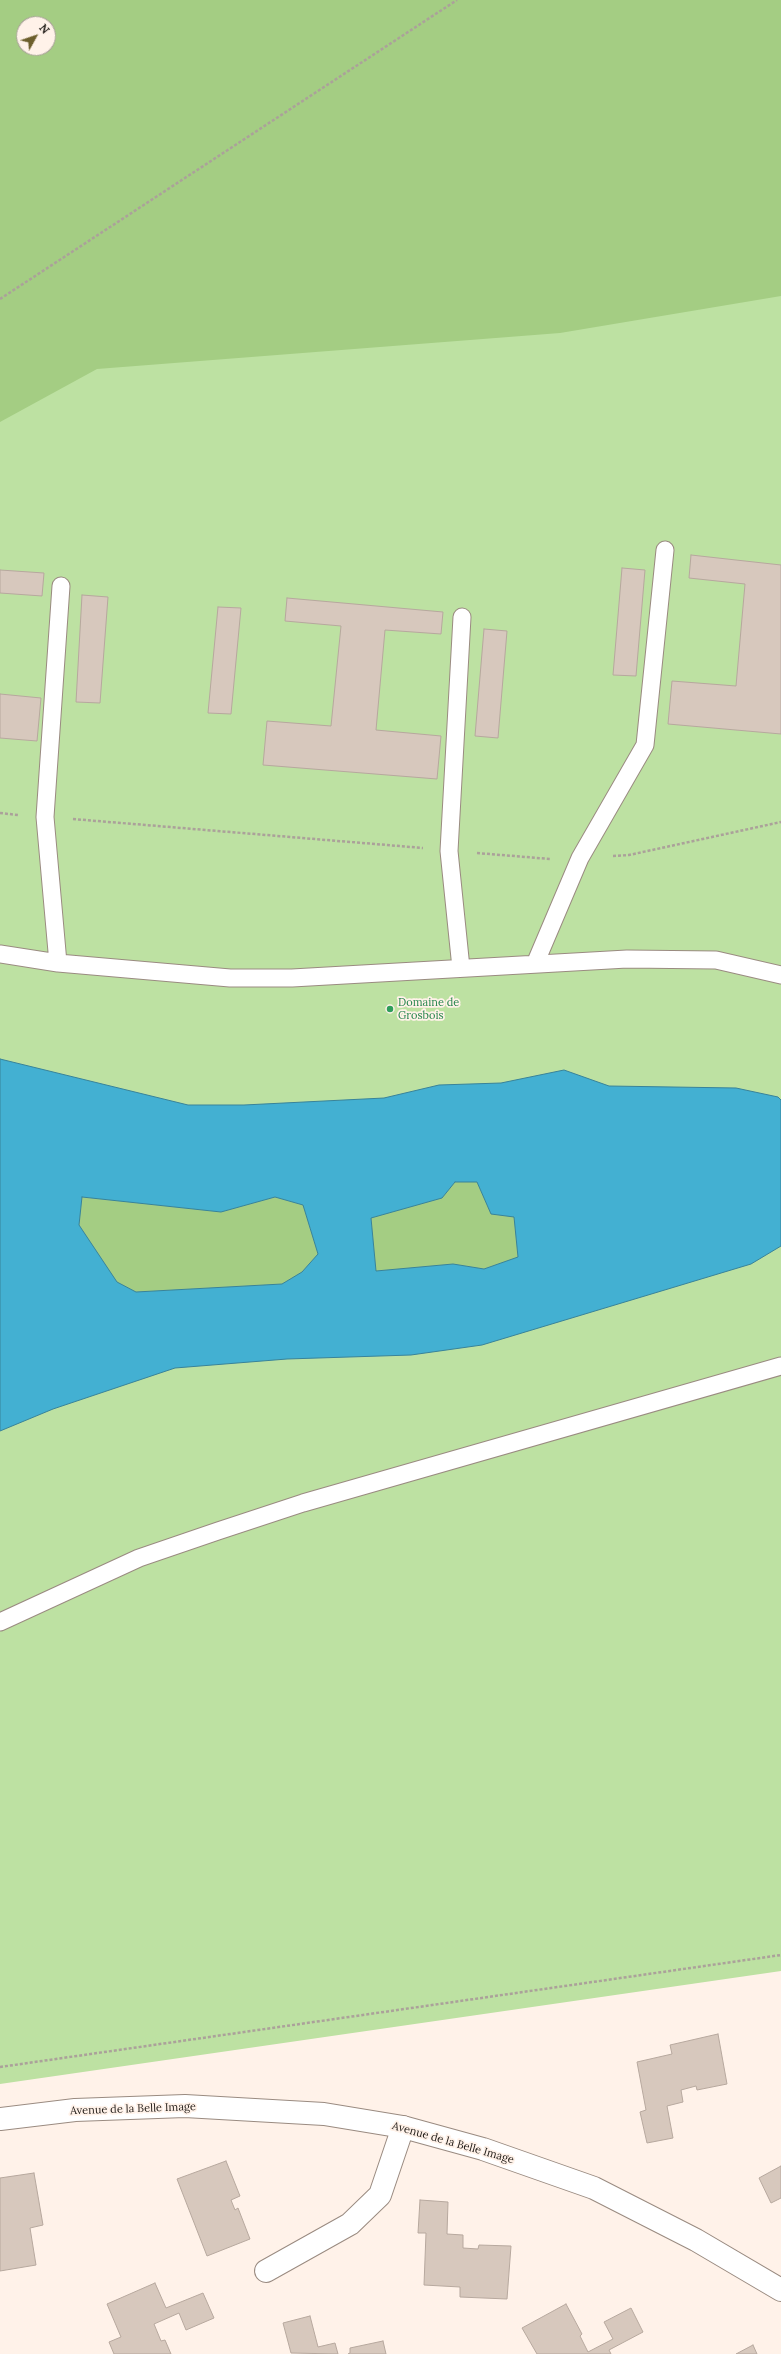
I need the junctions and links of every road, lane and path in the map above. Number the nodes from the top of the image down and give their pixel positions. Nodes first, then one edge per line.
1 (457, 0) edge
2 (0, 299) edge
3 (665, 550) dead end
4 (61, 586) dead end
5 (462, 617) dead end
6 (0, 813) edge
7 (45, 817) junction
8 (781, 822) edge
9 (449, 851) junction
10 (580, 858) junction
11 (0, 954) edge
12 (58, 963) junction
13 (535, 964) junction
14 (461, 968) junction
15 (781, 975) edge
16 (781, 1366) edge
17 (0, 1622) edge
18 (781, 1955) edge
19 (0, 2067) edge
20 (0, 2119) edge
21 (403, 2127) junction
22 (266, 2271) dead end
23 (781, 2290) edge

1 - 2 path
3 - 10 lane
4 - 7 lane
5 - 9 lane
6 - 7 path
7 - 9 path
7 - 12 lane
8 - 10 path
9 - 10 path
9 - 14 lane
10 - 13 lane
11 - 12 lane
12 - 14 lane
13 - 14 lane
13 - 15 lane
16 - 17 lane
18 - 19 path
20 - 21 street, Avenue de la Belle Image
21 - 22 street
21 - 23 street, Avenue de la Belle Image

